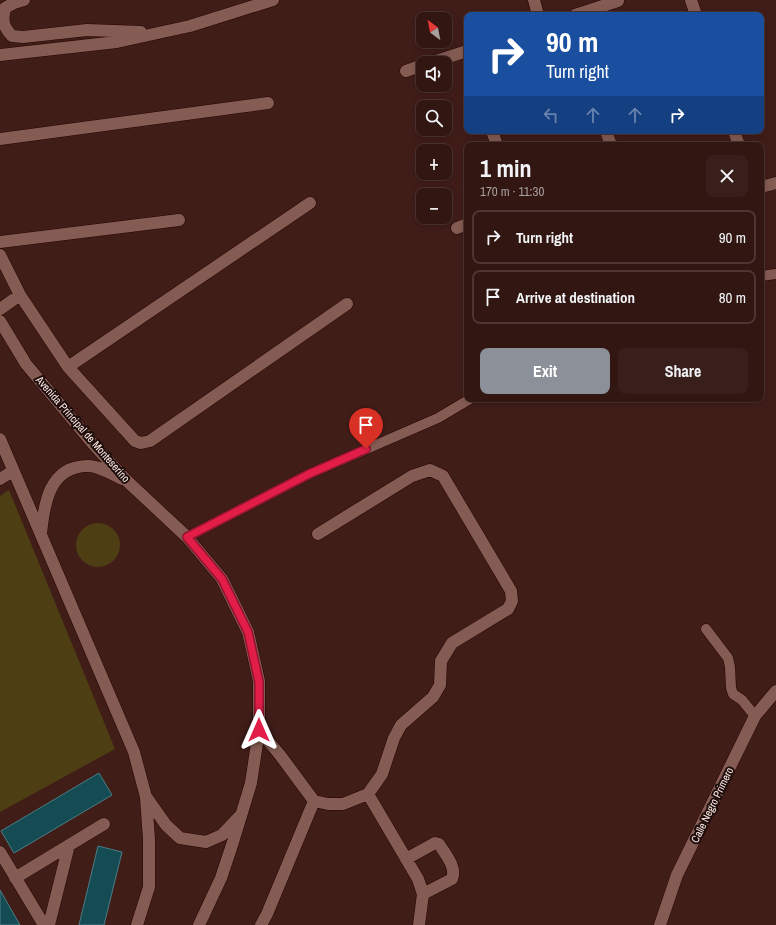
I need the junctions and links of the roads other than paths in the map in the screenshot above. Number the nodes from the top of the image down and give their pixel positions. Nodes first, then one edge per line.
1 (24, 0) edge
2 (273, 0) edge
3 (534, 0) edge
4 (691, 0) edge
5 (618, 1) edge
6 (537, 12) edge
7 (584, 12) edge
8 (695, 12) edge
9 (157, 33) junction
10 (464, 52) edge
11 (0, 55) edge
12 (452, 56) edge
13 (416, 67) edge
14 (406, 71) dead end
15 (268, 102) dead end
16 (0, 139) edge
17 (776, 183) edge
18 (764, 186) edge
19 (310, 202) dead end
20 (179, 220) dead end
21 (0, 242) edge
22 (0, 255) edge
23 (776, 274) edge
24 (764, 276) edge
25 (20, 295) junction
26 (347, 304) dead end
27 (0, 309) edge
28 (0, 321) edge
29 (68, 367) junction
30 (465, 402) edge
31 (0, 439) edge
32 (14, 471) junction
33 (0, 479) edge
34 (127, 480) junction
35 (318, 534) dead end
36 (41, 535) junction
37 (187, 537) junction
38 (706, 629) dead end
39 (776, 691) edge
40 (755, 716) junction
41 (259, 730) junction
42 (368, 794) junction
43 (146, 797) junction
44 (314, 801) junction
45 (242, 814) junction
46 (104, 824) dead end
47 (69, 845) junction
48 (0, 852) edge
49 (406, 858) junction
50 (15, 878) junction
51 (424, 894) junction
52 (44, 925) edge
53 (49, 925) edge
54 (137, 925) edge
55 (199, 925) edge
56 (261, 925) edge
57 (419, 925) edge
58 (660, 925) edge

1 - 9 street
2 - 9 street
3 - 6 street
4 - 8 street
5 - 7 street
9 - 11 street
10 - 12 street
13 - 14 street
15 - 16 street
17 - 18 street
19 - 29 street
20 - 21 street
22 - 25 street
23 - 24 lane
25 - 27 street
25 - 29 street
26 - 29 street
28 - 34 street, Avenida Principal de Monteserino
30 - 37 lane
31 - 32 street
32 - 33 street
32 - 36 street
34 - 36 street
34 - 37 street, Avenida Principal de Monteserino
35 - 42 street
36 - 43 street
37 - 41 street, Avenida Principal de Monteserino
38 - 40 lane
39 - 40 street, Calle Negro Primero
40 - 58 street, Calle Negro Primero
41 - 44 street
41 - 45 street, Avenida Principal de Monteserino
42 - 44 street
42 - 49 street
43 - 45 street
43 - 54 street
44 - 56 street
45 - 55 street, Avenida Principal de Monteserino
46 - 47 street
47 - 50 street
47 - 53 street
48 - 50 street
49 - 51 street
49 - 51 street
50 - 52 street
51 - 57 street

